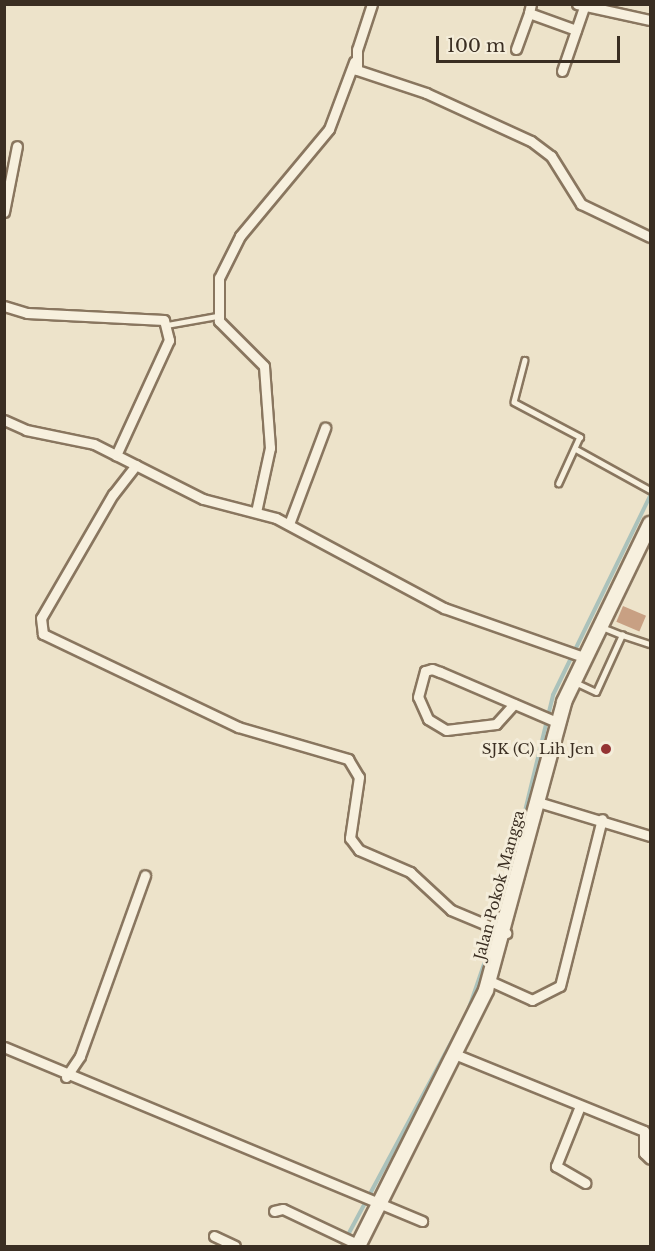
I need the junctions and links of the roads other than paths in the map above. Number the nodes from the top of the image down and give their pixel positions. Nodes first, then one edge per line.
1 (372, 4) edge
2 (580, 6) edge
3 (530, 9) edge
4 (651, 20) edge
5 (576, 30) junction
6 (516, 49) dead end
7 (354, 62) junction
8 (562, 71) dead end
9 (17, 146) dead end
10 (4, 212) edge
11 (651, 237) edge
12 (4, 306) edge
13 (217, 316) junction
14 (167, 325) junction
15 (525, 360) dead end
16 (4, 420) edge
17 (325, 428) dead end
18 (576, 449) junction
19 (116, 455) junction
20 (136, 465) junction
21 (559, 483) dead end
22 (648, 488) edge
23 (256, 512) junction
24 (289, 524) junction
25 (651, 524) edge
26 (599, 626) junction
27 (622, 634) junction
28 (651, 644) edge
29 (581, 656) junction
30 (572, 681) junction
31 (514, 704) junction
32 (555, 721) junction
33 (538, 802) junction
34 (602, 819) junction
35 (651, 836) edge
36 (145, 875) dead end
37 (503, 932) junction
38 (490, 981) junction
39 (4, 1047) edge
40 (457, 1055) junction
41 (66, 1077) junction
42 (580, 1106) junction
43 (651, 1159) edge
44 (586, 1183) dead end
45 (378, 1199) junction
46 (274, 1211) dead end
47 (422, 1221) dead end
48 (214, 1236) dead end
49 (352, 1242) edge
50 (235, 1246) edge

1 - 7 street
2 - 4 street
2 - 5 street
3 - 5 street
3 - 6 street
5 - 8 street
7 - 11 street
7 - 13 street
9 - 10 street
12 - 14 street
13 - 14 lane
13 - 23 street
14 - 19 street
15 - 18 lane
16 - 19 street
17 - 24 street
18 - 21 lane
18 - 22 lane
19 - 20 street
20 - 23 street
20 - 37 street
23 - 24 street
24 - 29 street
25 - 26 main road, Jalan Pokok Mangga
26 - 27 lane
26 - 29 main road, Jalan Pokok Mangga
27 - 28 lane
27 - 30 lane
29 - 30 main road, Jalan Pokok Mangga
30 - 32 main road, Jalan Pokok Mangga
31 - 31 street
31 - 32 street
32 - 33 main road, Jalan Pokok Mangga
33 - 34 street
33 - 37 main road, Jalan Pokok Mangga
34 - 35 street
34 - 38 street
36 - 41 street
37 - 38 main road, Jalan Pokok Mangga
38 - 40 main road, Jalan Pokok Mangga
39 - 41 street
40 - 42 street
40 - 45 main road, Jalan Pokok Mangga
41 - 45 street
42 - 43 street
42 - 44 street
45 - 47 street
45 - 49 main road, Jalan Pokok Mangga
46 - 49 street
48 - 50 street

